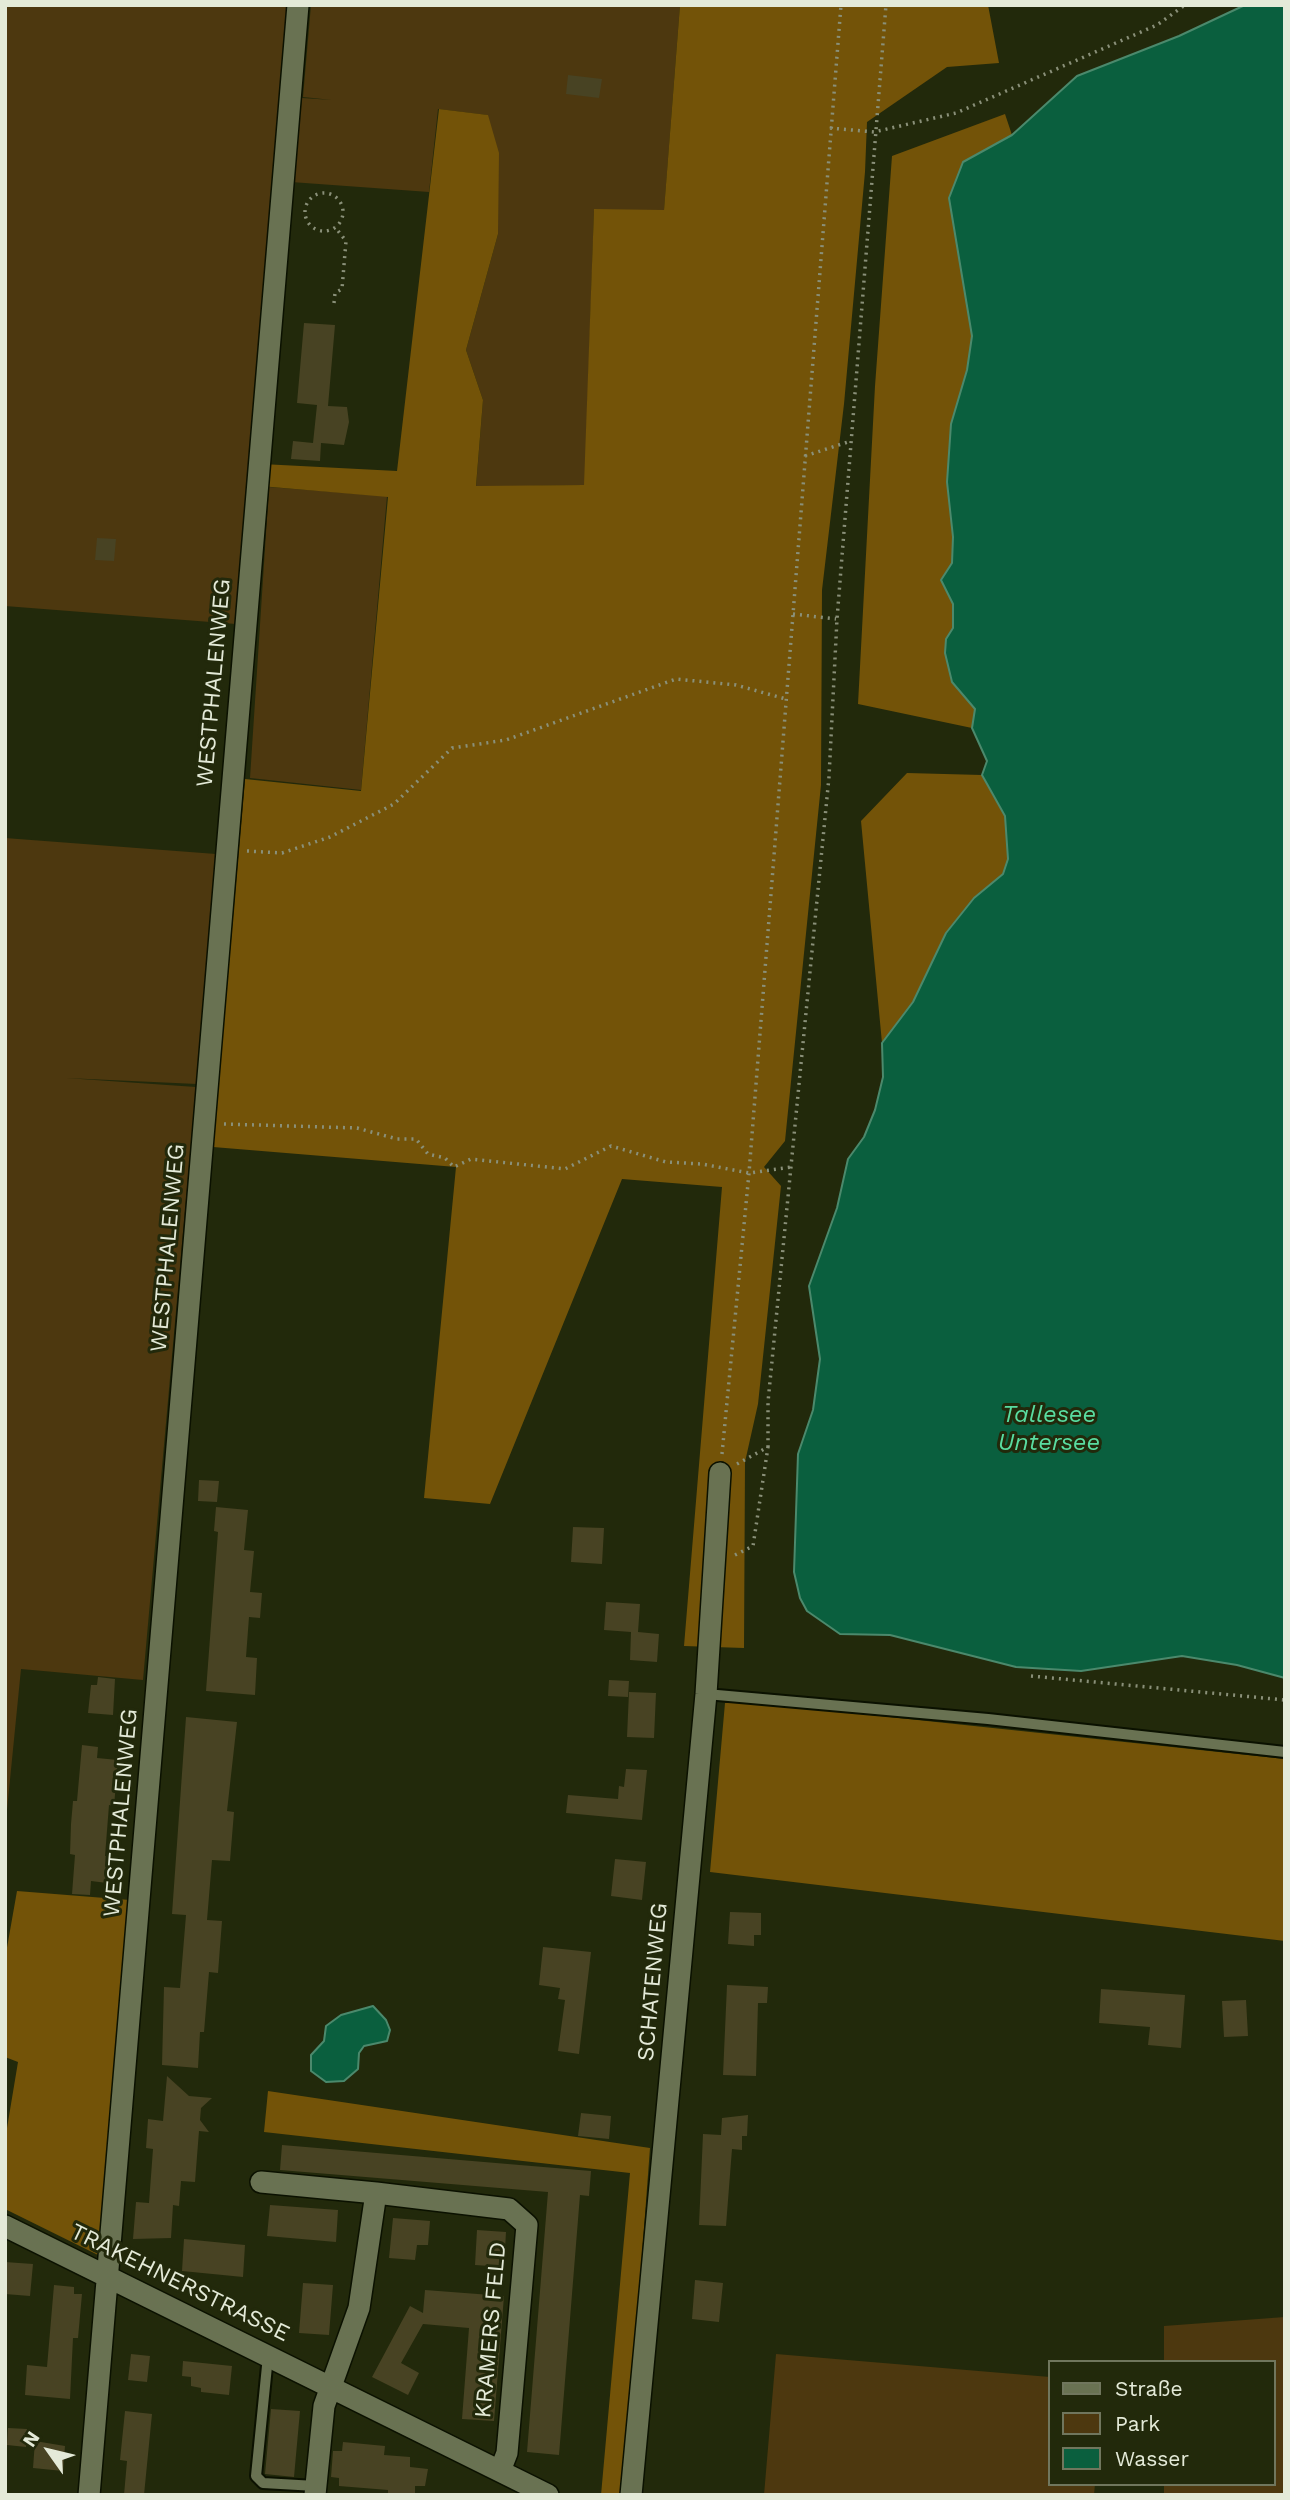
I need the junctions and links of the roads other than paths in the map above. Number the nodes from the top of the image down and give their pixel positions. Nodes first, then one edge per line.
1 (298, 5) edge
2 (720, 1473) road end
3 (706, 1694) junction
4 (1285, 1752) edge
5 (261, 2182) dead end
6 (376, 2193) junction
7 (5, 2226) edge
8 (108, 2275) junction
9 (268, 2356) junction
10 (331, 2388) junction
11 (500, 2471) junction
12 (315, 2491) edge
13 (89, 2495) edge
14 (548, 2495) edge
15 (631, 2495) edge

1 - 8 street, WESTPHALENWEG
2 - 3 street, SCHATENWEG
3 - 4 lane
3 - 15 street, SCHATENWEG
5 - 6 street, KRAMERS FELD
6 - 10 street
6 - 11 street, KRAMERS FELD
7 - 8 street, TRAKEHNERSTRASSE
8 - 9 street, TRAKEHNERSTRASSE
8 - 13 street, WESTPHALENWEG
9 - 10 street, TRAKEHNERSTRASSE
9 - 12 lane
10 - 11 street, TRAKEHNERSTRASSE
10 - 12 street
11 - 14 street, TRAKEHNERSTRASSE

